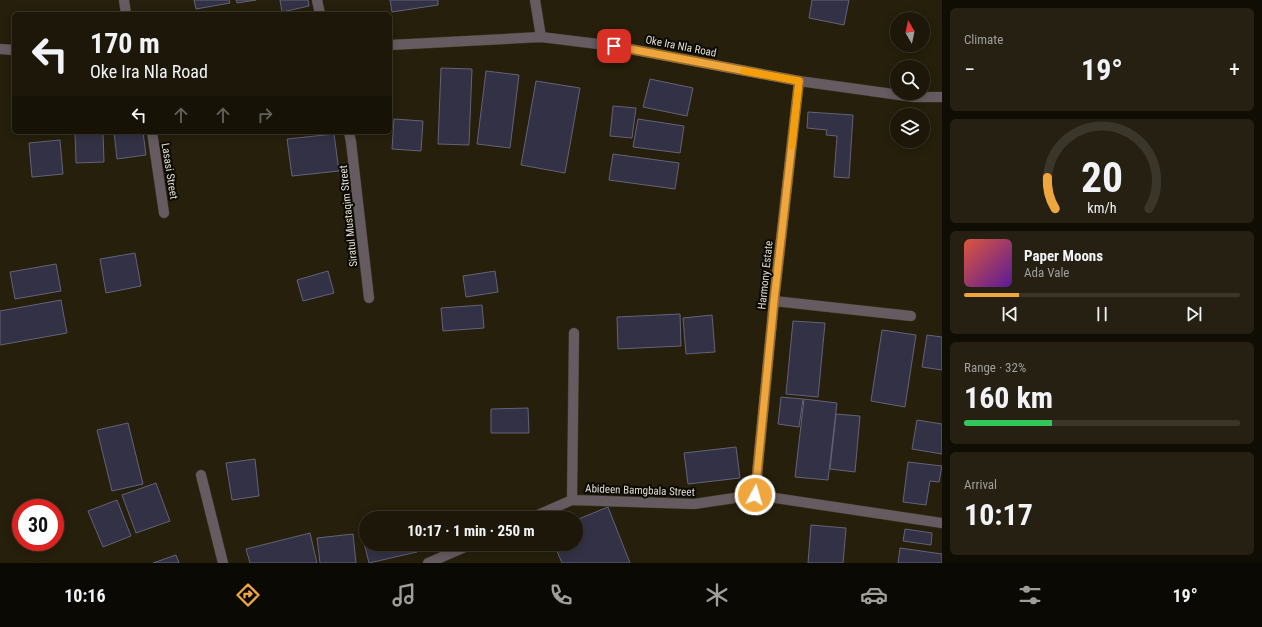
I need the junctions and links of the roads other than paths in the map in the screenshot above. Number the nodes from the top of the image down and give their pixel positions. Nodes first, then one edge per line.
1 (124, 0) edge
2 (317, 0) edge
3 (535, 0) edge
4 (126, 12) edge
5 (320, 12) edge
6 (541, 36) junction
7 (392, 45) edge
8 (0, 49) edge
9 (12, 50) edge
10 (799, 81) junction
11 (942, 97) edge
12 (152, 134) edge
13 (349, 134) edge
14 (164, 213) dead end
15 (369, 298) dead end
16 (774, 301) junction
17 (911, 316) dead end
18 (574, 333) dead end
19 (201, 475) dead end
20 (755, 495) junction
21 (572, 500) junction
22 (547, 511) edge
23 (942, 522) edge
24 (456, 551) edge
25 (223, 563) edge
26 (428, 563) edge

1 - 4 street
2 - 5 street
3 - 6 street
6 - 7 street, Oke Ira Nla Road
6 - 10 street, Oke Ira Nla Road
8 - 9 street
10 - 11 street, Oke Ira Nla Road
10 - 16 street, Harmony Estate
12 - 14 street, Lasasi Street
13 - 15 street, Siratul Mustaqim Street
16 - 17 street
16 - 20 street, Harmony Estate
18 - 21 street
19 - 25 street
20 - 21 street, Abideen Bamgbala Street
20 - 23 street, Abideen Bamgbala Street
21 - 22 street, Abideen Bamgbala Street
24 - 26 street

